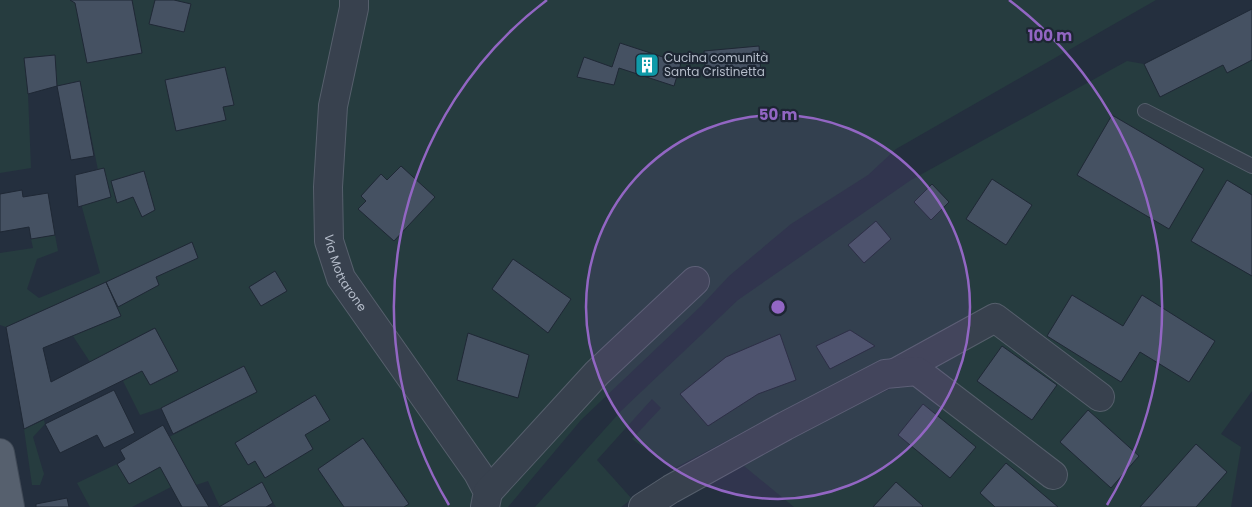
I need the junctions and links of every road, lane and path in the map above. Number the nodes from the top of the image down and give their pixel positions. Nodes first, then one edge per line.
1 (354, 0) edge
2 (1145, 111) dead end
3 (1252, 166) edge
4 (695, 281) dead end
5 (895, 373) junction
6 (1100, 397) dead end
7 (0, 453) edge
8 (1053, 475) dead end
9 (486, 499) edge
10 (10, 507) edge
11 (643, 507) edge

1 - 9 street, Via Mottarone
2 - 3 lane
4 - 9 street
5 - 6 street
5 - 8 street
5 - 11 street
7 - 10 main road

